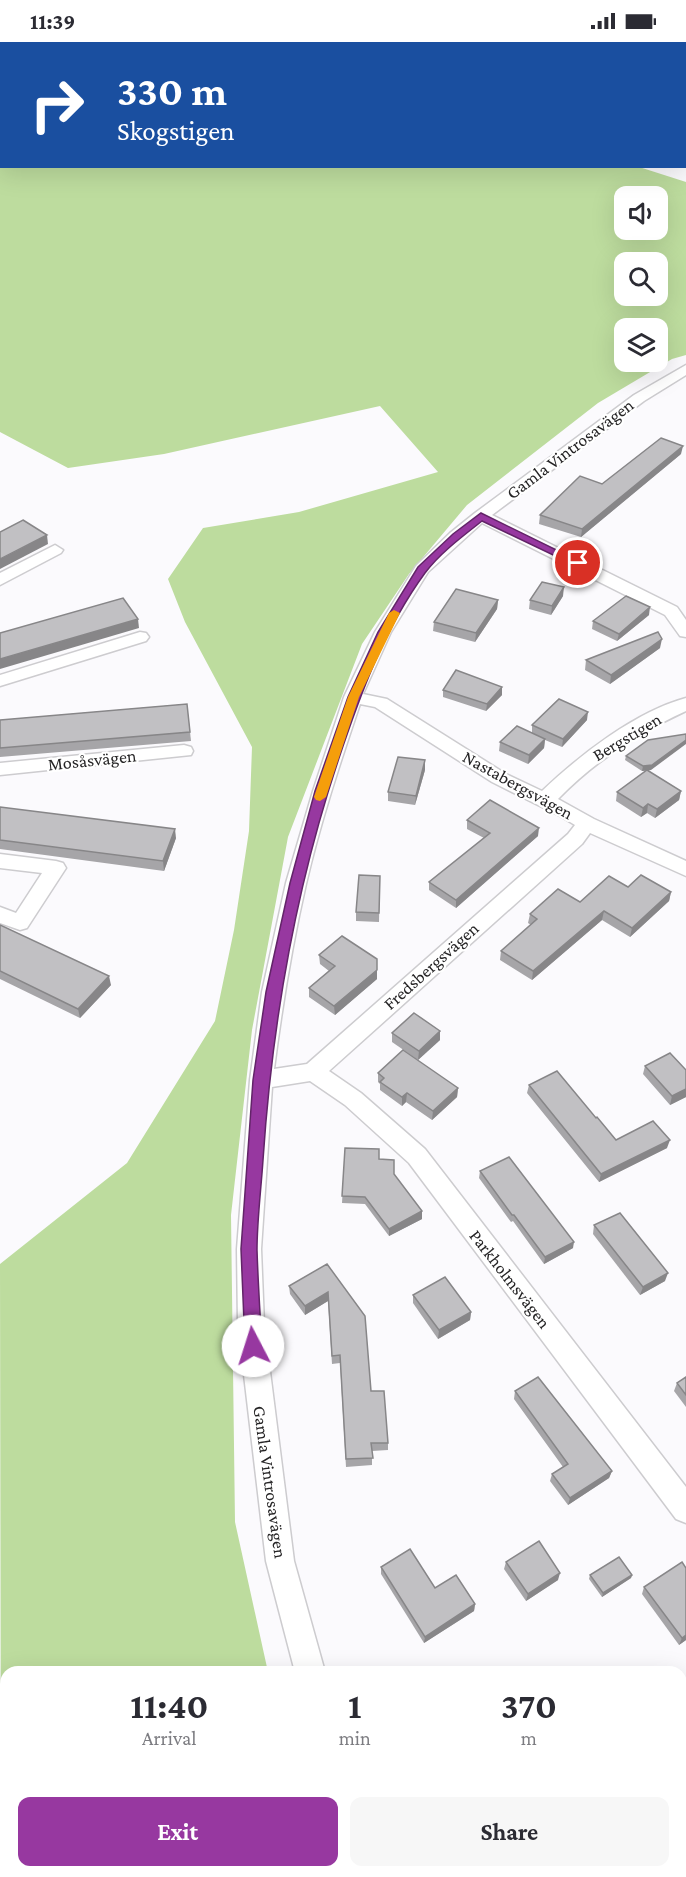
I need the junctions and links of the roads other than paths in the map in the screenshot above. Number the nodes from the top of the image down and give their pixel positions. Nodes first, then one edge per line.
1 (686, 369) edge
2 (481, 516) junction
3 (55, 550) dead end
4 (0, 580) edge
5 (686, 632) edge
6 (140, 637) dead end
7 (0, 681) edge
8 (353, 697) junction
9 (686, 704) edge
10 (184, 751) dead end
11 (0, 769) edge
12 (545, 800) junction
13 (587, 824) junction
14 (0, 861) edge
15 (686, 869) edge
16 (0, 914) edge
17 (313, 1071) junction
18 (261, 1080) junction
19 (686, 1509) edge
20 (308, 1666) edge

1 - 2 street, Gamla Vintrosavägen
2 - 5 street
2 - 8 street, Gamla Vintrosavägen
3 - 4 street
6 - 7 street
8 - 12 street, Nastabergsvägen
8 - 18 street, Gamla Vintrosavägen
9 - 12 street, Bergstigen
10 - 11 street, Mosåsvägen
12 - 13 street, Nastabergsvägen
13 - 15 street, Nastabergsvägen
13 - 17 street, Fredsbergsvägen
14 - 16 street
17 - 18 street
17 - 19 street, Parkholmsvägen
18 - 20 street, Gamla Vintrosavägen

